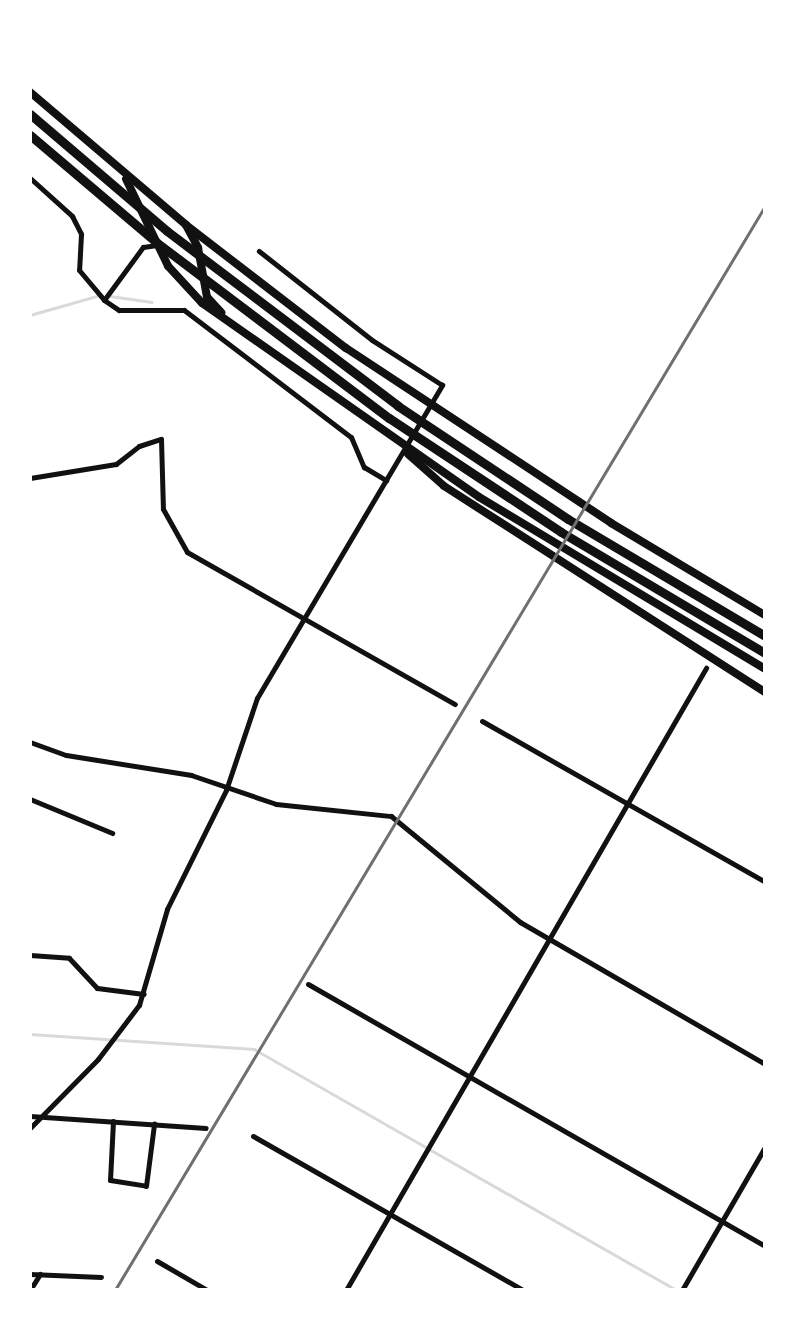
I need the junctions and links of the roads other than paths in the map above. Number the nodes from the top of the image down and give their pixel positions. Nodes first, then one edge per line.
1 (30, 92) edge
2 (30, 114) edge
3 (30, 135) edge
4 (30, 178) edge
5 (126, 178) junction
6 (186, 225) junction
7 (160, 246) junction
8 (259, 251) dead end
9 (104, 300) junction
10 (228, 320) junction
11 (382, 432) junction
12 (30, 478) edge
13 (386, 480) junction
14 (764, 614) edge
15 (304, 618) junction
16 (765, 636) edge
17 (765, 653) edge
18 (706, 668) dead end
19 (765, 670) edge
20 (765, 692) edge
21 (455, 704) dead end
22 (482, 721) dead end
23 (30, 742) edge
24 (226, 790) junction
25 (30, 799) edge
26 (624, 804) junction
27 (112, 833) dead end
28 (765, 882) edge
29 (548, 939) junction
30 (30, 955) edge
31 (308, 984) dead end
32 (144, 994) junction
33 (765, 1063) edge
34 (469, 1077) junction
35 (30, 1116) edge
36 (41, 1116) junction
37 (113, 1121) junction
38 (154, 1124) junction
39 (30, 1128) edge
40 (206, 1128) dead end
41 (253, 1136) dead end
42 (765, 1147) edge
43 (390, 1214) junction
44 (722, 1221) junction
45 (765, 1246) edge
46 (157, 1261) dead end
47 (30, 1274) edge
48 (40, 1274) junction
49 (101, 1277) dead end
50 (30, 1290) edge
51 (207, 1290) edge
52 (346, 1290) edge
53 (523, 1290) edge
54 (682, 1290) edge

1 - 5 highway
2 - 16 highway
3 - 17 highway
4 - 9 street
5 - 6 highway
5 - 7 highway
6 - 10 highway
6 - 14 highway
7 - 9 street
7 - 10 highway
8 - 13 street
9 - 13 street
10 - 11 highway
11 - 19 highway
11 - 20 highway
12 - 15 street
13 - 15 street
15 - 21 street
15 - 24 street
18 - 26 street
22 - 26 street
23 - 24 street
24 - 29 street
24 - 32 street
25 - 27 street
26 - 28 street
26 - 29 street
29 - 33 street
29 - 34 street
30 - 32 street
31 - 34 street
32 - 36 street
34 - 43 street
34 - 44 street
35 - 36 street
36 - 37 street
36 - 39 street
37 - 38 street
37 - 38 street
38 - 40 street
41 - 43 street
42 - 44 street
43 - 52 street
43 - 53 street
44 - 45 street
44 - 54 street
46 - 51 street
47 - 48 street
48 - 49 street
48 - 50 street

